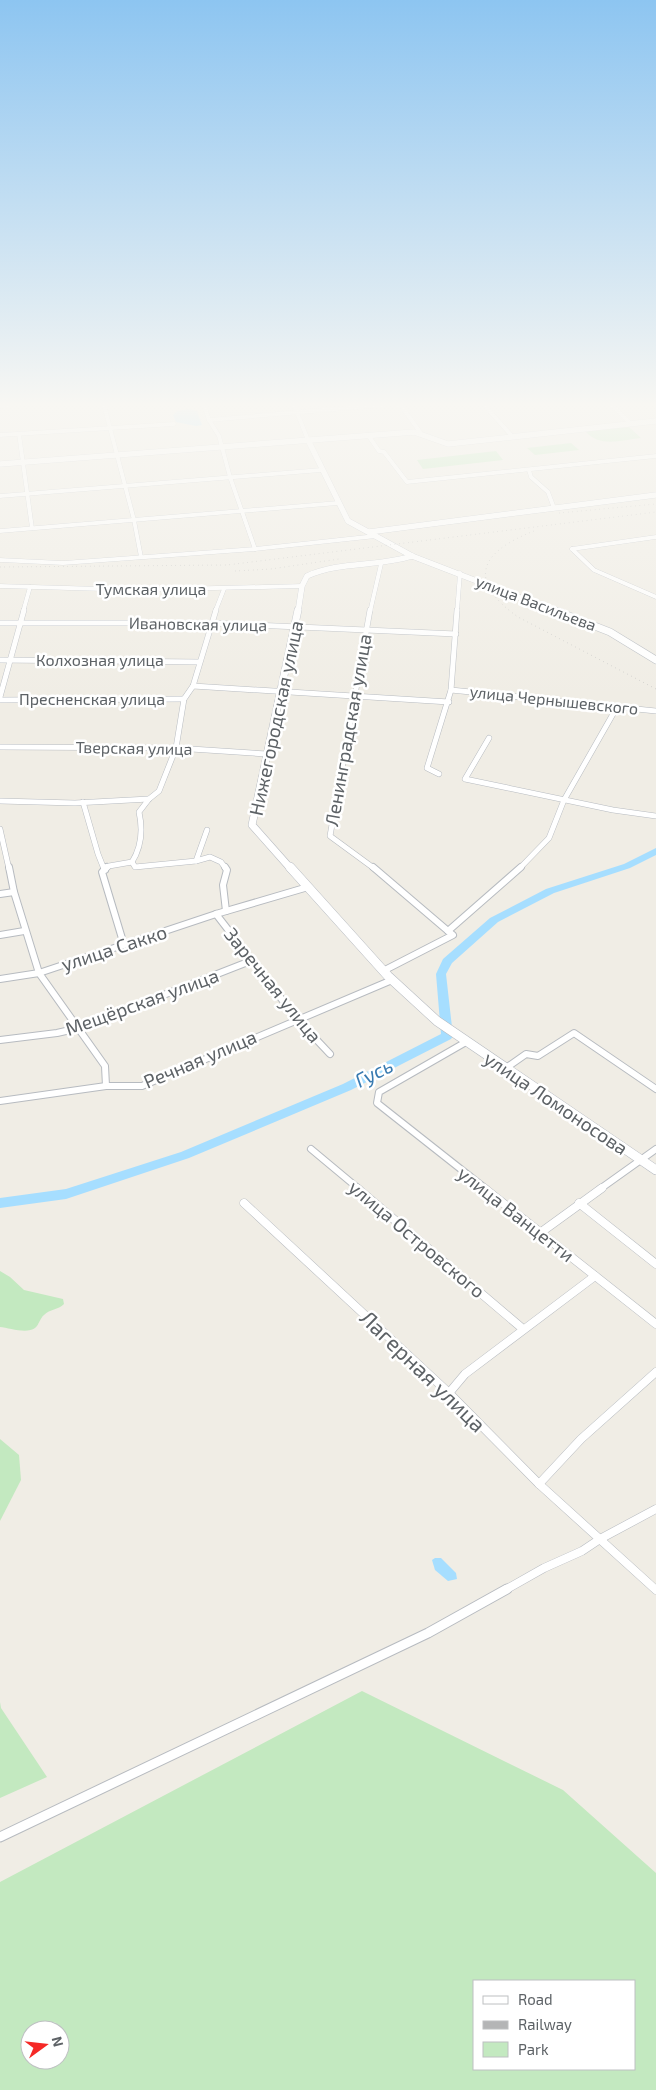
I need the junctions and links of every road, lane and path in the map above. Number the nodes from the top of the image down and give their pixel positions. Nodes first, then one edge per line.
1 (28, 503) edge
2 (130, 503) edge
3 (238, 503) edge
4 (338, 503) joint
5 (552, 503) edge
6 (597, 503) edge
7 (554, 508) junction
8 (241, 512) junction
9 (134, 520) junction
10 (32, 528) junction
11 (0, 531) edge
12 (368, 532) junction
13 (376, 536) junction
14 (656, 537) edge
15 (255, 549) junction
16 (412, 556) junction
17 (141, 557) junction
18 (0, 560) edge
19 (381, 564) junction
20 (460, 573) junction
21 (0, 586) edge
22 (302, 586) junction
23 (30, 587) junction
24 (224, 589) junction
25 (656, 597) edge
26 (0, 623) edge
27 (19, 623) junction
28 (212, 623) junction
29 (296, 626) junction
30 (365, 629) junction
31 (456, 634) junction
32 (0, 660) edge
33 (11, 660) junction
34 (656, 660) edge
35 (199, 662) junction
36 (193, 686) junction
37 (282, 690) junction
38 (451, 690) junction
39 (353, 695) junction
40 (0, 698) edge
41 (184, 699) junction
42 (449, 702) junction
43 (617, 707) junction
44 (656, 711) edge
45 (489, 738) dead end
46 (0, 747) edge
47 (176, 748) junction
48 (268, 754) junction
49 (439, 774) dead end
50 (149, 798) junction
51 (564, 800) junction
52 (0, 801) edge
53 (83, 802) junction
54 (656, 816) edge
55 (0, 828) edge
56 (207, 830) dead end
57 (196, 861) junction
58 (132, 862) junction
59 (105, 870) junction
60 (308, 887) junction
61 (14, 892) junction
62 (0, 894) edge
63 (226, 911) junction
64 (216, 914) junction
65 (24, 931) junction
66 (448, 931) junction
67 (0, 934) edge
68 (124, 945) junction
69 (253, 960) junction
70 (383, 971) junction
71 (39, 973) junction
72 (0, 979) edge
73 (392, 980) junction
74 (297, 1019) junction
75 (79, 1028) junction
76 (456, 1035) joint
77 (0, 1040) edge
78 (466, 1042) junction
79 (330, 1054) dead end
80 (506, 1068) junction
81 (106, 1086) junction
82 (656, 1089) edge
83 (0, 1101) edge
84 (311, 1149) dead end
85 (656, 1149) edge
86 (641, 1160) junction
87 (656, 1170) edge
88 (244, 1203) dead end
89 (579, 1203) junction
90 (540, 1233) junction
91 (656, 1264) edge
92 (595, 1276) junction
93 (656, 1324) edge
94 (523, 1329) junction
95 (656, 1372) edge
96 (449, 1393) junction
97 (539, 1484) junction
98 (656, 1509) edge
99 (600, 1540) junction
100 (656, 1590) edge
101 (0, 1837) edge

1 - 10 street
2 - 9 street
3 - 8 street
4 - 8 street
4 - 12 main road, улица Васильева
5 - 7 street
6 - 7 main road
7 - 12 main road
8 - 9 street
8 - 15 street
9 - 10 street
9 - 17 street
10 - 11 street
12 - 13 main road, улица Васильева
13 - 15 street
13 - 16 main road, улица Васильева
14 - 25 street
15 - 17 street
16 - 19 main road
16 - 20 main road, улица Васильева
17 - 18 street
19 - 22 main road
19 - 30 street, Ленинградская улица
20 - 31 street
20 - 34 main road, улица Васильева
21 - 23 street, Тумская улица
22 - 24 street, Тумская улица
22 - 29 main road, Нижегородская улица
23 - 24 street, Тумская улица
23 - 27 street
24 - 28 street
26 - 27 street, Ивановская улица
27 - 28 street, Ивановская улица
27 - 33 street
28 - 29 street, Ивановская улица
28 - 35 street
29 - 30 street, Ивановская улица
29 - 37 main road, Нижегородская улица
30 - 31 street, Ивановская улица
30 - 39 street, Ленинградская улица
31 - 38 street
32 - 33 street, Колхозная улица
33 - 35 street, Колхозная улица
33 - 40 street
35 - 36 street
36 - 37 street
36 - 41 street
37 - 39 street
37 - 48 main road, Нижегородская улица
38 - 42 street
38 - 43 street, улица Чернышевского
39 - 42 street
39 - 66 street, Ленинградская улица
40 - 41 street, Пресненская улица
41 - 47 street
42 - 49 street
43 - 44 street, улица Чернышевского
43 - 51 street
45 - 51 street
46 - 47 street, Тверская улица
47 - 48 street, Тверская улица
47 - 50 street
48 - 60 main road, Нижегородская улица
50 - 53 street
50 - 58 street
51 - 54 street
51 - 66 street
52 - 53 street
53 - 59 street
55 - 61 street
56 - 57 street
57 - 58 street
57 - 63 street
58 - 59 street
59 - 68 street
60 - 63 street, улица Сакко
60 - 70 main road, Нижегородская улица
61 - 62 street
61 - 65 street
63 - 64 street, улица Сакко
64 - 68 street, улица Сакко
64 - 69 street, Заречная улица
65 - 67 street
65 - 71 street
66 - 70 street
68 - 71 street, улица Сакко
69 - 74 street, Заречная улица
69 - 75 street, Мещёрская улица
70 - 73 main road, Нижегородская улица
71 - 72 street, улица Сакко
71 - 75 street
73 - 74 street, Речная улица
73 - 76 main road, Нижегородская улица
74 - 79 street, Заречная улица
74 - 81 street, Речная улица
75 - 77 street, Мещёрская улица
75 - 81 street
76 - 78 main road, улица Ломоносова
78 - 80 main road, улица Ломоносова
78 - 90 street, улица Ванцетти
80 - 82 street
80 - 86 main road, улица Ломоносова
81 - 83 street, Речная улица
84 - 94 street, улица Островского
85 - 86 street
86 - 87 main road, улица Ломоносова
86 - 89 street
88 - 96 street, Лагерная улица
89 - 90 street
89 - 91 street
90 - 92 street, улица Ванцетти
92 - 93 street, улица Ванцетти
92 - 94 street
94 - 96 street
95 - 97 street
96 - 97 street, Лагерная улица
97 - 99 street, Лагерная улица
98 - 99 street
99 - 100 street, Лагерная улица
99 - 101 street

